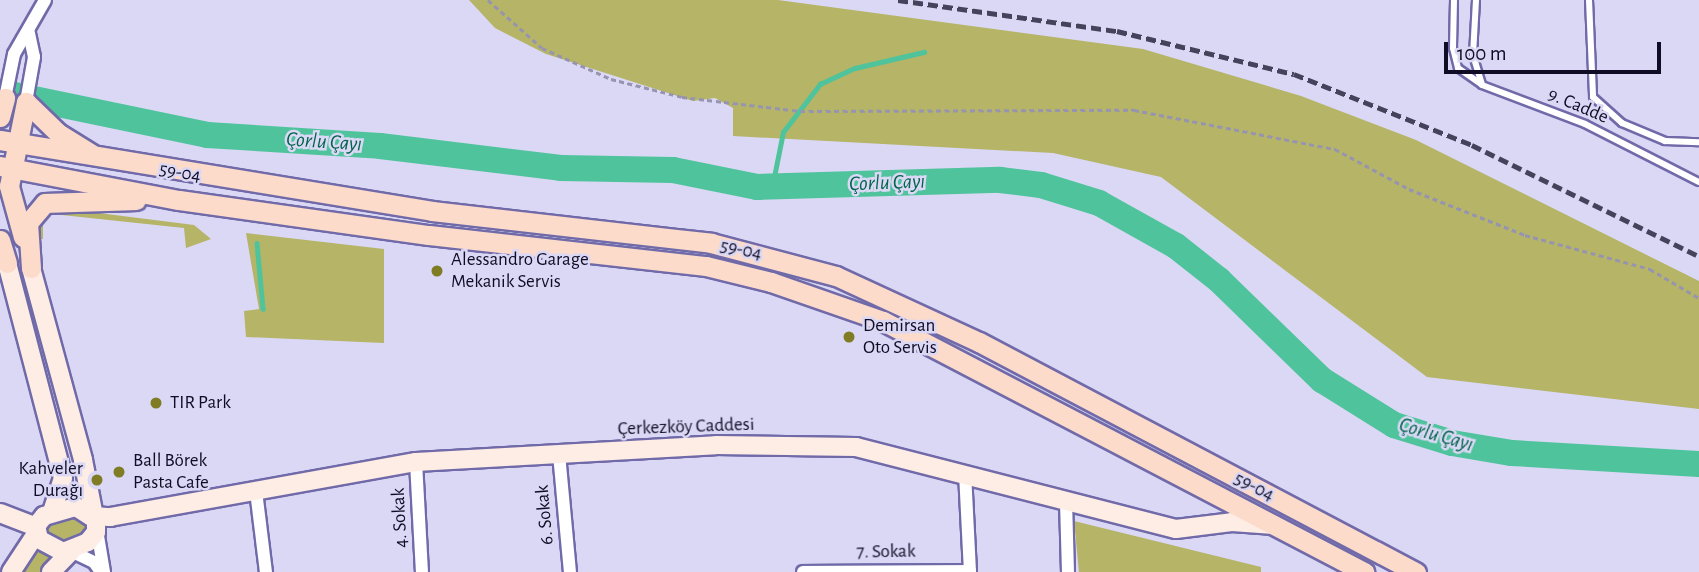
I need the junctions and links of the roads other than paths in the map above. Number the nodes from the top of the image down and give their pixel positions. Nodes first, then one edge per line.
1 (45, 0) edge
2 (1454, 0) edge
3 (1476, 0) edge
4 (1589, 0) edge
5 (29, 33) junction
6 (1482, 85) junction
7 (26, 102) junction
8 (2, 107) edge
9 (10, 142) edge
10 (1699, 142) edge
11 (96, 158) junction
12 (7, 168) edge
13 (1699, 182) edge
14 (179, 200) junction
15 (0, 240) edge
16 (4, 255) edge
17 (31, 268) junction
18 (559, 454) junction
19 (416, 462) junction
20 (965, 473) junction
21 (256, 491) junction
22 (1066, 501) junction
23 (0, 513) edge
24 (37, 522) junction
25 (100, 522) junction
26 (1274, 525) junction
27 (71, 551) junction
28 (970, 571) edge
29 (11, 572) edge
30 (51, 572) edge
31 (103, 572) edge
32 (267, 572) edge
33 (422, 572) edge
34 (570, 572) edge
35 (803, 572) edge
36 (1068, 572) edge
37 (1364, 572) edge
38 (1416, 572) edge

1 - 5 street
2 - 6 lane
3 - 6 lane
4 - 10 lane
5 - 7 street
5 - 8 street
6 - 13 lane, 9. Cadde
7 - 9 main road
7 - 11 main road
9 - 11 main road, 59-04 / 59-04
9 - 12 main road
11 - 38 main road, 59-04 / 59-04
12 - 14 main road, 59-04
12 - 17 main road
14 - 17 main road
14 - 26 main road, 59-04
15 - 16 main road
16 - 24 main road
17 - 25 main road
18 - 19 main road, Çerkezköy Caddesi
18 - 20 main road, Çerkezköy Caddesi
18 - 34 street, 6. Sokak
19 - 21 main road, Çerkezköy Caddesi
19 - 33 street, 4. Sokak
20 - 22 main road, Çerkezköy Caddesi
20 - 28 street
21 - 25 main road, Çerkezköy Caddesi
21 - 32 street
22 - 26 main road, Çerkezköy Caddesi
22 - 36 street
23 - 24 main road
24 - 25 main road
24 - 27 main road
24 - 29 main road
25 - 27 main road
25 - 31 street
26 - 37 main road, 59-04
27 - 30 main road
27 - 31 street
28 - 35 street, 7. Sokak

